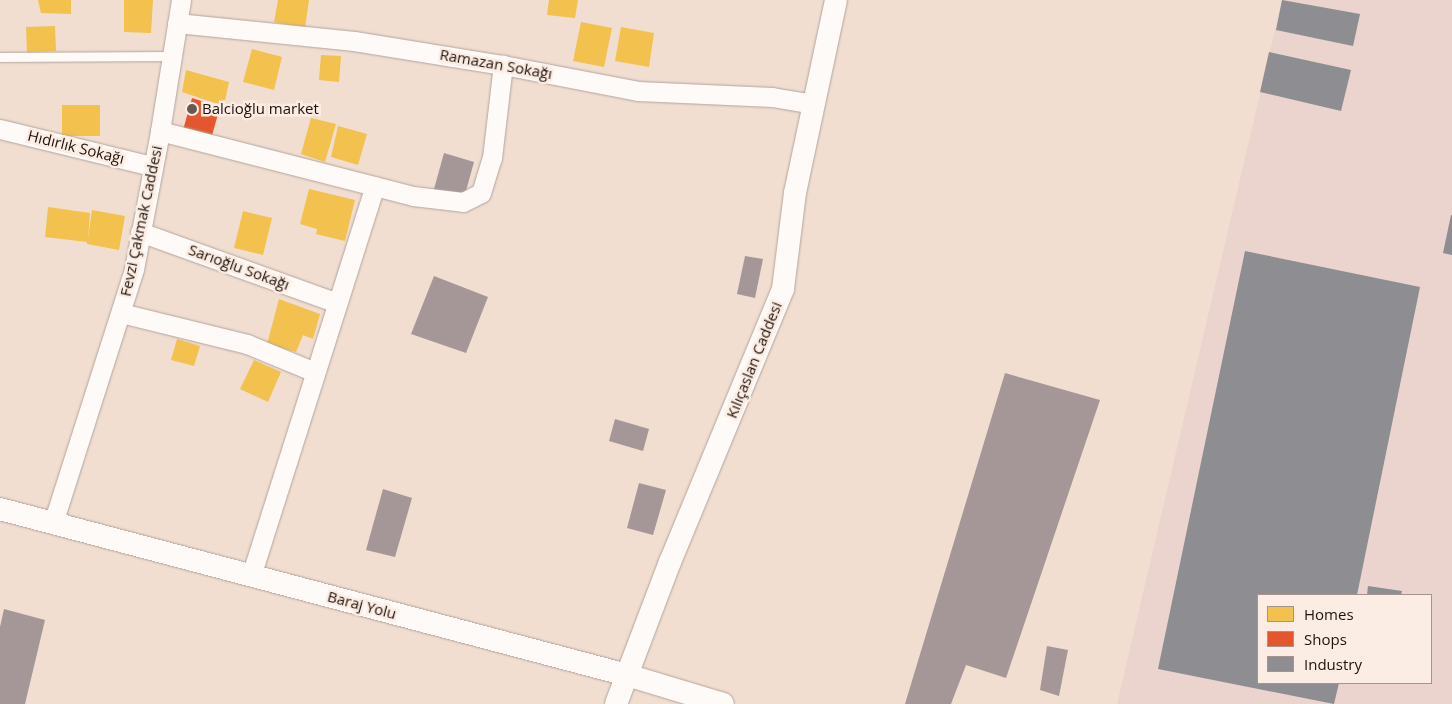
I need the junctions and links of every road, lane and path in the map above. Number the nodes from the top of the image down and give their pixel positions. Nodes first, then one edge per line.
1 (181, 0) edge
2 (836, 0) edge
3 (177, 23) junction
4 (172, 56) junction
5 (0, 57) edge
6 (503, 65) junction
7 (814, 104) junction
8 (0, 129) edge
9 (160, 131) junction
10 (152, 166) junction
11 (375, 186) junction
12 (140, 232) junction
13 (337, 303) junction
14 (121, 314) junction
15 (315, 372) junction
16 (0, 509) edge
17 (53, 523) junction
18 (251, 576) junction
19 (627, 675) junction
20 (616, 704) edge
21 (723, 704) edge

1 - 3 street, Fevzi Çakmak Caddesi
2 - 7 street, Kılıçaslan Caddesi
3 - 4 street, Fevzi Çakmak Caddesi
3 - 6 street, Ramazan Sokağı
4 - 5 lane
4 - 9 street, Fevzi Çakmak Caddesi
6 - 7 street, Ramazan Sokağı
6 - 11 street
7 - 19 street, Kılıçaslan Caddesi
8 - 10 street, Hıdırlık Sokağı
9 - 10 street, Fevzi Çakmak Caddesi
9 - 11 street
10 - 12 street, Fevzi Çakmak Caddesi
11 - 13 street
12 - 13 street, Sarıoğlu Sokağı
12 - 14 street, Fevzi Çakmak Caddesi
13 - 15 street
14 - 15 street
14 - 17 street, Fevzi Çakmak Caddesi
15 - 18 street
16 - 17 street, Baraj Yolu
17 - 18 street, Baraj Yolu
18 - 19 street, Baraj Yolu
19 - 20 street, Kılıçaslan Caddesi
19 - 21 street, Baraj Yolu

